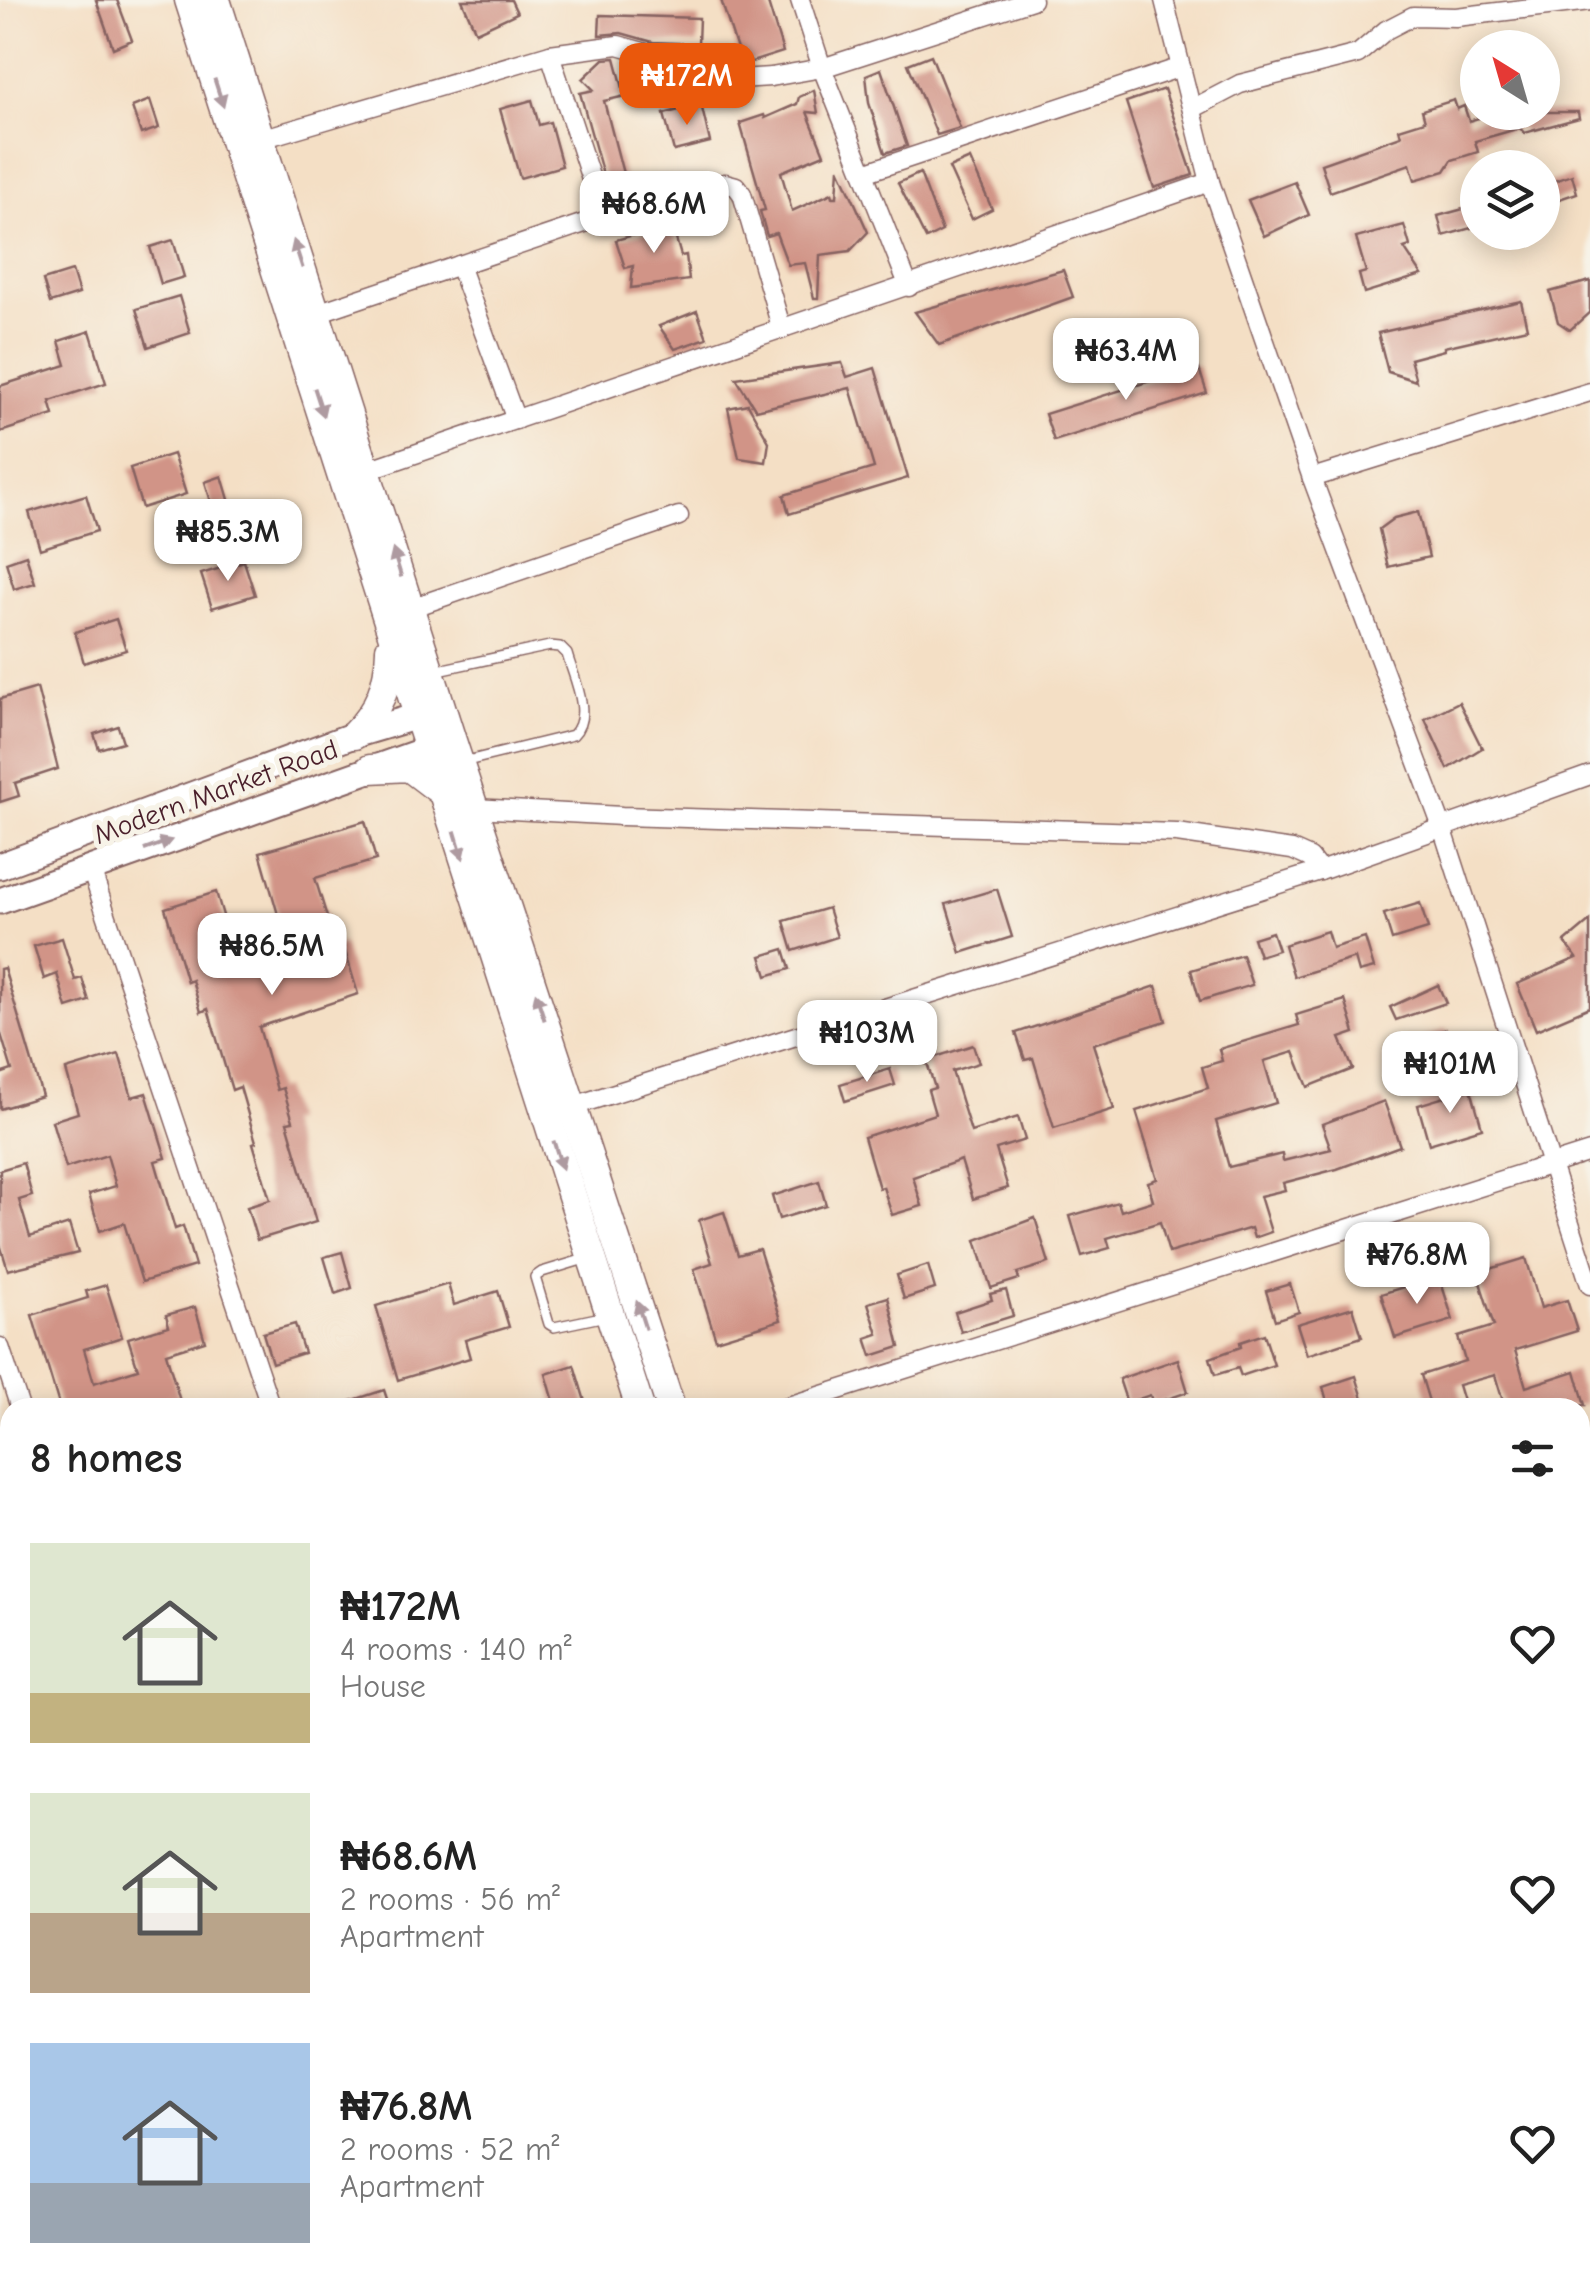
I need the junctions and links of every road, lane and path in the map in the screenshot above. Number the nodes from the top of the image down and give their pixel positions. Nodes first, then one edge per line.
1 (189, 0) edge
2 (216, 0) edge
3 (800, 0) edge
4 (1032, 0) edge
5 (1164, 0) edge
6 (1590, 1) edge
7 (550, 54) junction
8 (1181, 67) junction
9 (822, 68) junction
10 (1192, 109) junction
11 (261, 140) junction
12 (864, 173) junction
13 (1210, 182) junction
14 (603, 216) junction
15 (459, 265) junction
16 (909, 287) junction
17 (317, 313) junction
18 (782, 330) junction
19 (1590, 392) edge
20 (516, 420) junction
21 (368, 470) junction
22 (1312, 478) junction
23 (679, 516) dead end
24 (411, 608) junction
25 (390, 628) junction
26 (431, 672) junction
27 (430, 712) junction
28 (354, 735) junction
29 (446, 750) junction
30 (370, 769) junction
31 (1590, 775) edge
32 (442, 792) junction
33 (474, 808) junction
34 (1442, 828) junction
35 (10, 862) edge
36 (92, 869) junction
37 (1320, 871) junction
38 (30, 892) junction
39 (0, 901) edge
40 (573, 1106) junction
41 (545, 1114) junction
42 (1590, 1152) edge
43 (1550, 1164) junction
44 (591, 1257) junction
45 (1590, 1285) edge
46 (609, 1315) junction
47 (0, 1347) edge
48 (17, 1398) edge
49 (268, 1398) edge
50 (637, 1398) edge
51 (668, 1398) edge
52 (813, 1398) edge

1 -> 25 main road
2 - 11 main road
3 - 9 street
4 - 9 street
5 - 8 street
6 - 10 street
7 - 9 street
7 - 11 street
7 - 14 street
8 - 10 street
8 - 12 street
9 - 12 street
10 - 13 street
17 -> 11 main road
12 - 16 street
13 - 16 street
13 - 22 street
14 - 15 street
14 - 18 street
15 - 17 street
15 - 20 street
16 - 18 street
17 - 21 main road
18 - 20 street
19 - 22 street
20 - 21 street
24 -> 21 main road
22 - 34 street
23 - 24 street
24 - 26 main road
25 - 27 main road
25 - 28 main road
26 - 27 main road
26 - 29 lane
27 - 28 street, Modern Market Road
27 - 29 main road
28 - 35 street, Modern Market Road
29 - 30 street, Modern Market Road
29 - 32 main road
29 - 33 main road
30 - 32 main road
36 -> 30 street, Modern Market Road
31 - 34 street
32 -> 41 main road
33 - 37 street
40 -> 33 main road
34 - 37 street
34 - 43 street
35 - 38 street
36 - 38 street, Modern Market Road
36 - 49 street
37 - 40 street
38 - 39 street, Modern Market Road
40 - 41 street
51 -> 40 main road
41 -> 44 main road
42 - 43 street
43 - 45 street
43 - 52 street
44 - 46 main road
44 - 46 lane
46 - 50 main road
47 - 48 street

